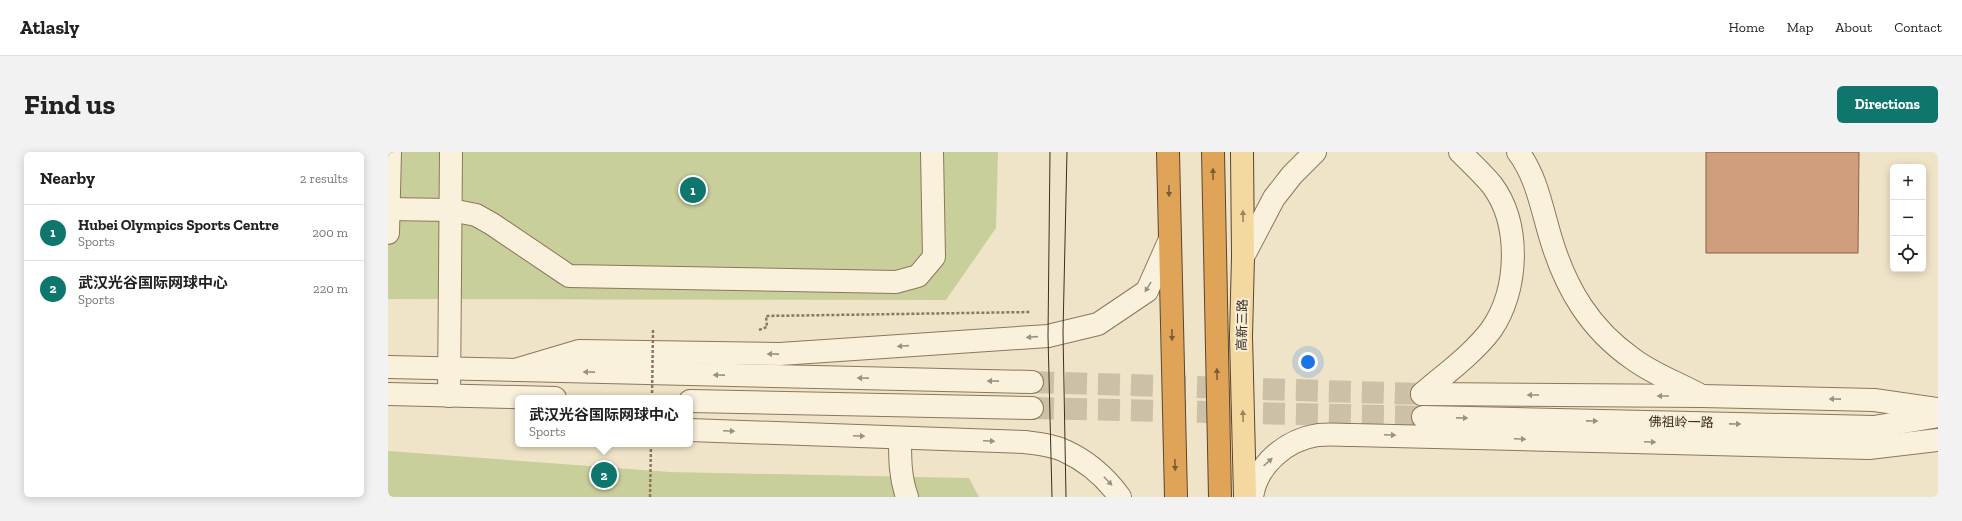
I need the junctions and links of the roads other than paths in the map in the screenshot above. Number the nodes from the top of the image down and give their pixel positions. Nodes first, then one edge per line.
1 (390, 152) edge
2 (451, 152) edge
3 (932, 152) edge
4 (1168, 152) edge
5 (1213, 152) edge
6 (1242, 152) edge
7 (1315, 152) edge
8 (1460, 152) edge
9 (1518, 152) edge
10 (388, 208) edge
11 (451, 210) junction
12 (388, 233) edge
13 (1170, 239) junction
14 (1243, 257) junction
15 (388, 367) edge
16 (449, 369) junction
17 (515, 370) junction
18 (1032, 382) tunnel mouth
19 (388, 394) edge
20 (449, 396) junction
21 (1702, 396) junction
22 (515, 398) edge
23 (693, 401) edge
24 (1032, 408) tunnel mouth
25 (1938, 409) edge
26 (1938, 416) edge
27 (1423, 417) tunnel mouth
28 (693, 430) edge
29 (900, 438) junction
30 (1938, 440) edge
31 (907, 497) edge
32 (1120, 497) edge
33 (1176, 497) edge
34 (1220, 497) edge
35 (1245, 497) edge
36 (1252, 497) edge

1 - 10 street
2 - 11 street
3 - 11 street
4 -> 13 highway
34 -> 5 highway, 高新三路
14 -> 6 main road, 高新三路
7 - 14 street
21 -> 8 street
9 - 21 street
10 - 11 street
10 - 12 street
11 - 16 street
13 -> 17 street
13 -> 33 highway
35 -> 14 main road, 高新三路
15 - 16 street
16 - 17 street
16 - 20 street
18 -> 17 street
19 - 20 street
20 - 22 street
25 -> 21 street
23 - 24 street
27 -> 26 street, 佛祖岭一路
28 -> 29 street
29 - 31 street
29 -> 32 street
36 -> 30 street

